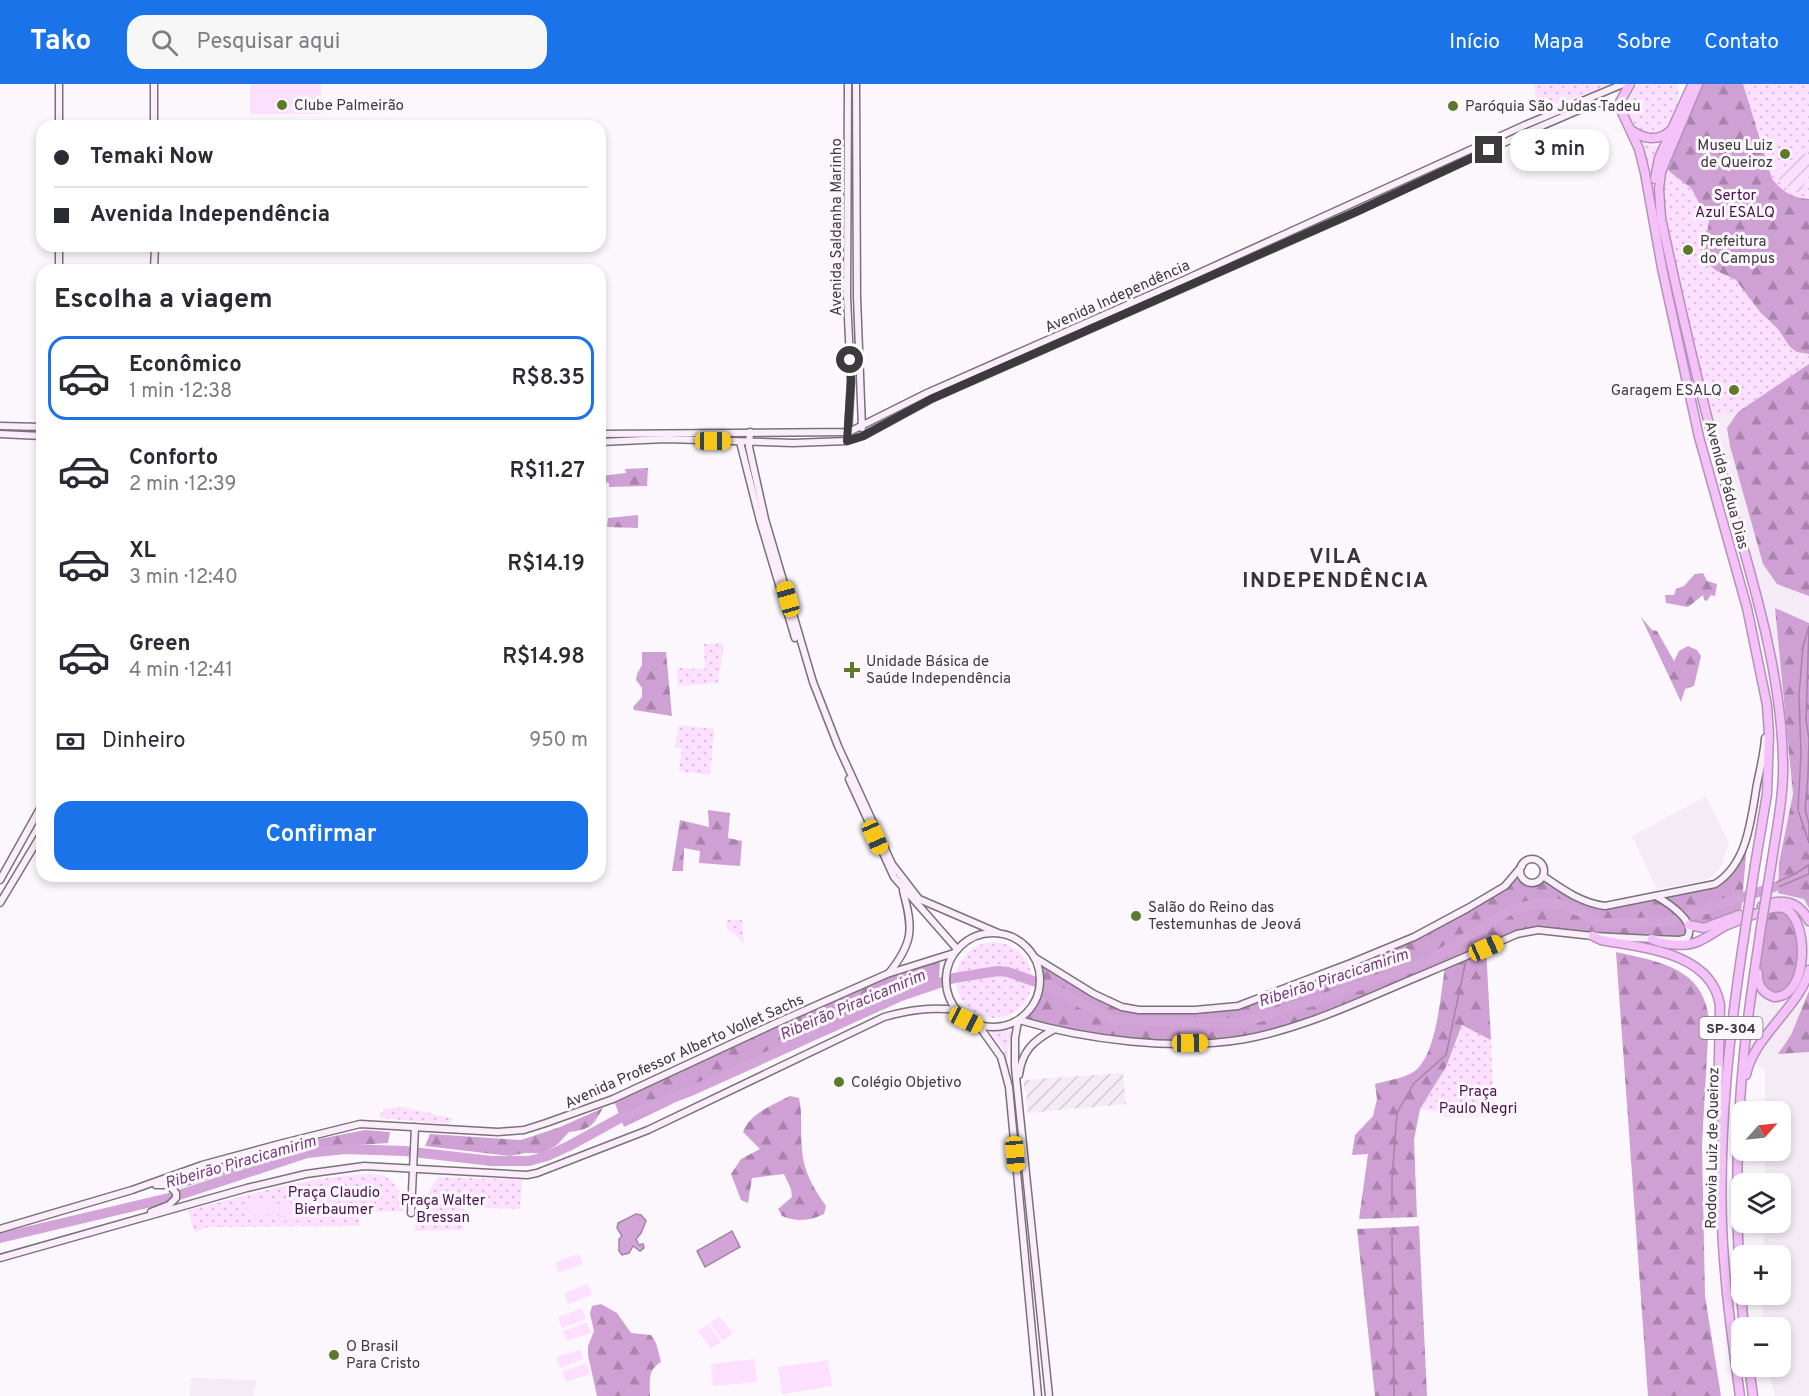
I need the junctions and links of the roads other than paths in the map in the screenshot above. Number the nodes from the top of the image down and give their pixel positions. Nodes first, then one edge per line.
1 (59, 84) edge
2 (154, 84) edge
3 (848, 84) edge
4 (856, 84) edge
5 (1623, 84) edge
6 (1630, 84) edge
7 (1684, 84) edge
8 (1692, 84) edge
9 (1698, 84) edge
10 (1685, 98) junction
11 (1620, 108) junction
12 (59, 120) edge
13 (154, 120) edge
14 (1525, 125) junction
15 (1630, 129) junction
16 (1673, 129) junction
17 (1489, 150) junction
18 (1661, 218) junction
19 (949, 383) junction
20 (931, 399) junction
21 (0, 426) edge
22 (861, 426) junction
23 (36, 427) edge
24 (750, 432) junction
25 (849, 432) junction
26 (0, 434) edge
27 (606, 434) edge
28 (36, 436) edge
29 (863, 436) junction
30 (696, 441) junction
31 (847, 441) junction
32 (606, 442) edge
33 (740, 442) junction
34 (749, 442) junction
35 (1767, 705) junction
36 (36, 816) edge
37 (36, 843) edge
38 (1772, 860) joint
39 (1755, 865) joint
40 (1522, 866) junction
41 (1543, 876) junction
42 (0, 880) edge
43 (902, 888) junction
44 (1656, 896) junction
45 (0, 903) edge
46 (1809, 921) edge
47 (1688, 923) junction
48 (1761, 927) junction
49 (998, 933) junction
50 (1593, 936) junction
51 (1652, 939) junction
52 (955, 951) junction
53 (1034, 957) junction
54 (1809, 970) edge
55 (887, 974) junction
56 (956, 1010) junction
57 (1018, 1021) junction
58 (979, 1026) junction
59 (1053, 1030) junction
60 (1018, 1082) junction
61 (1741, 1099) junction
62 (1724, 1125) junction
63 (415, 1127) junction
64 (412, 1170) junction
65 (132, 1190) junction
66 (411, 1213) dead end
67 (135, 1220) junction
68 (0, 1229) edge
69 (0, 1258) edge
70 (1743, 1317) edge
71 (1751, 1377) edge
72 (1040, 1396) edge
73 (1049, 1396) edge
74 (1740, 1396) edge
75 (1754, 1396) edge

1 - 12 main road
2 - 13 main road
3 - 25 main road, Avenida Saldanha Marinho
4 - 22 main road, Avenida Saldanha Marinho
5 - 14 main road, Avenida Independência
6 - 11 highway
7 - 10 highway
8 - 10 highway
9 - 18 highway, Avenida Pádua Dias
10 - 16 highway
11 - 15 highway, Avenida Pádua Dias
11 - 17 main road, Avenida Independência
14 - 17 main road
14 - 19 main road, Avenida Independência
15 - 16 highway
15 - 35 highway, Avenida Pádua Dias
16 - 18 highway
17 - 20 main road, Avenida Independência
18 - 38 highway, Avenida Pádua Dias
19 - 20 main road
19 - 22 main road, Avenida Independência
20 - 29 main road, Avenida Independência
21 - 23 main road
22 - 25 main road, Avenida Independência
22 - 29 main road, Avenida Saldanha Marinho
24 - 25 main road, Avenida Independência
24 - 27 main road, Avenida Independência
24 - 30 main road
24 - 34 main road
25 - 31 main road, Avenida Saldanha Marinho
26 - 28 main road
29 - 31 main road, Avenida Independência
30 - 32 main road, Avenida Independência
30 - 33 main road, Avenida Independência
31 - 34 main road, Avenida Independência
33 - 34 main road, Avenida Independência
33 - 43 main road
34 - 49 main road
35 - 39 highway, Avenida Pádua Dias
35 - 44 main road
36 - 42 main road
37 - 45 main road
38 - 48 highway, Rodovia Luiz de Queiroz / SP-304, bridge
39 - 62 highway, Rodovia Luiz de Queiroz / SP-304, bridge
40 - 41 main road
40 - 41 main road
40 - 53 main road
41 - 44 main road
43 - 52 main road
43 - 55 main road
44 - 47 main road
46 - 47 highway
47 - 51 main road
48 - 51 highway
48 - 61 highway, Rodovia Luiz de Queiroz / SP-304
49 - 52 main road
49 - 53 main road
50 - 51 main road
50 - 59 main road
50 - 62 highway
52 - 55 main road, Avenida Professor Alberto Vollet Sachs
52 - 56 main road
53 - 57 main road
54 - 61 highway
55 - 63 main road, Avenida Professor Alberto Vollet Sachs
56 - 58 main road
56 - 64 main road
57 - 58 main road
57 - 59 main road
57 - 60 main road
58 - 72 main road
59 - 60 main road
60 - 73 main road
61 - 70 highway, Rodovia Luiz de Queiroz / SP-304
62 - 74 highway, Rodovia Luiz de Queiroz / SP-304
63 - 64 main road
63 - 65 main road, Avenida Professor Alberto Vollet Sachs
64 - 66 main road
64 - 67 main road
65 - 67 main road
65 - 68 main road, Avenida Professor Alberto Vollet Sachs
67 - 69 main road
71 - 75 highway

